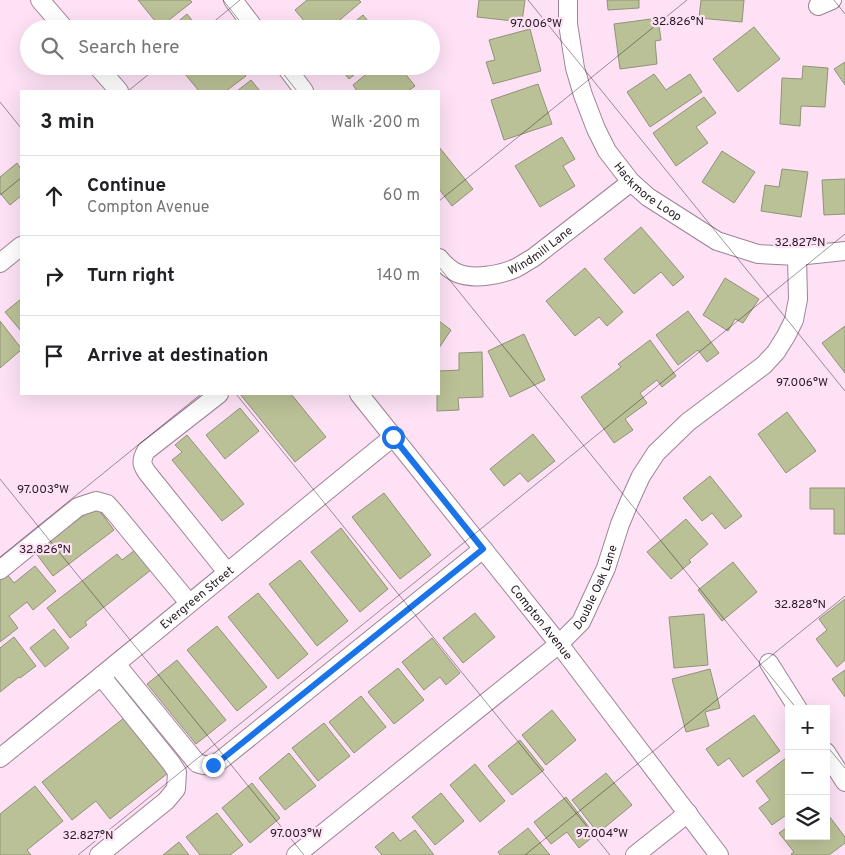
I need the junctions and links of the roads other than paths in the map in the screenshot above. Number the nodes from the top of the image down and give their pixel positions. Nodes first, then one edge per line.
1 (40, 0) edge
2 (232, 0) edge
3 (568, 0) edge
4 (57, 20) edge
5 (248, 20) edge
6 (105, 75) edge
7 (292, 75) edge
8 (118, 90) edge
9 (303, 90) edge
10 (631, 182) junction
11 (20, 247) edge
12 (845, 251) edge
13 (797, 256) junction
14 (440, 259) edge
15 (0, 263) edge
16 (218, 395) edge
17 (361, 395) edge
18 (393, 437) junction
19 (483, 549) junction
20 (0, 570) edge
21 (227, 572) junction
22 (189, 603) junction
23 (559, 644) junction
24 (769, 663) dead end
25 (116, 664) junction
26 (102, 676) junction
27 (795, 705) edge
28 (0, 758) edge
29 (830, 758) edge
30 (845, 782) edge
31 (688, 813) junction
32 (99, 855) edge
33 (296, 855) edge
34 (635, 855) edge
35 (719, 855) edge

1 - 4 street
2 - 5 street
3 - 10 street, Hackmore Loop
6 - 8 street
7 - 9 street
10 - 13 street, Hackmore Loop
10 - 14 street, Windmill Lane
11 - 15 street
12 - 13 street, Hackmore Loop
13 - 23 street, Double Oak Lane
16 - 21 street
17 - 18 street, Compton Avenue
18 - 19 street, Compton Avenue
18 - 21 street, Evergreen Street
19 - 23 street, Compton Avenue
19 - 25 street
20 - 22 street
21 - 22 street, Evergreen Street
22 - 25 street, Evergreen Street
23 - 31 street, Compton Avenue
23 - 33 street, Double Oak Lane
24 - 27 street
25 - 26 street, Evergreen Street
26 - 28 street, Evergreen Street
26 - 32 street
29 - 30 street
31 - 34 street
31 - 35 street, Compton Avenue

